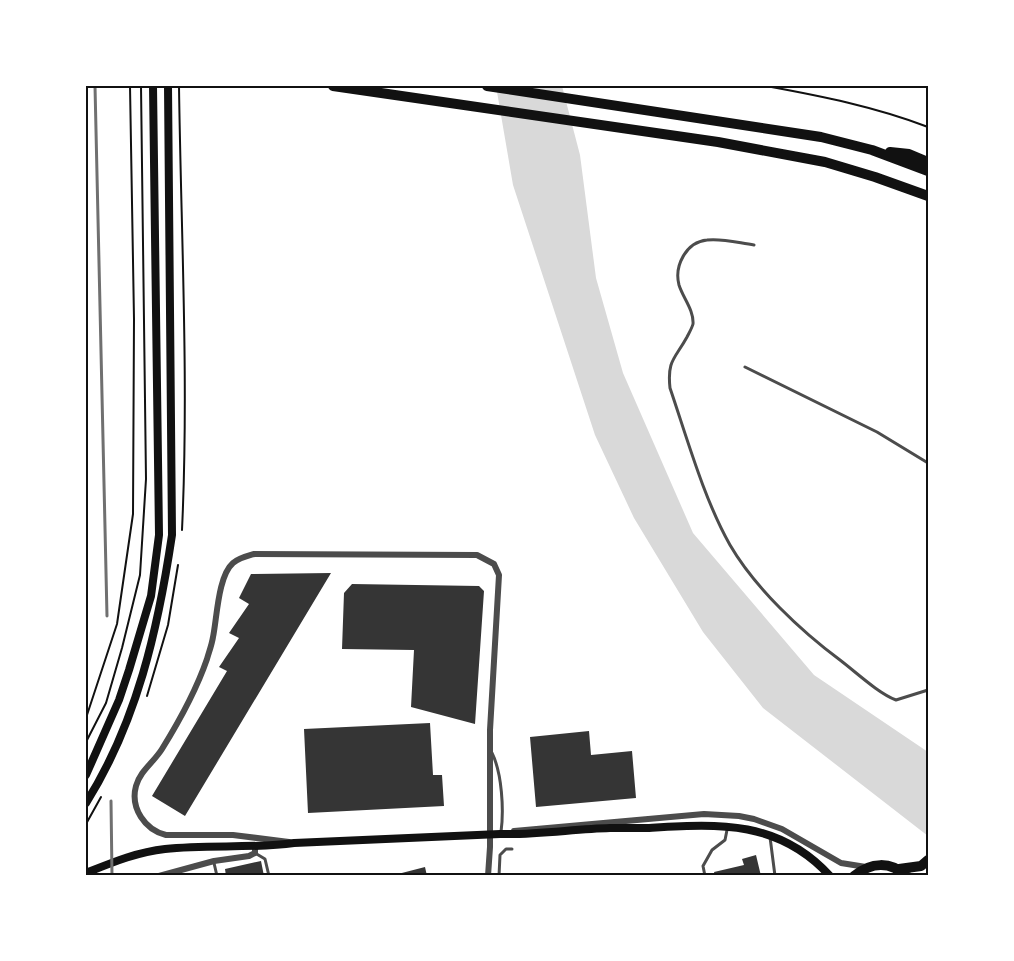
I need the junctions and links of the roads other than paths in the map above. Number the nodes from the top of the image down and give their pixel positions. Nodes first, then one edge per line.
1 (153, 86) edge
2 (168, 86) edge
3 (333, 86) edge
4 (487, 86) edge
5 (872, 150) junction
6 (928, 162) edge
7 (928, 171) edge
8 (928, 196) edge
9 (754, 244) dead end
10 (745, 367) dead end
11 (928, 463) edge
12 (928, 690) edge
13 (490, 750) junction
14 (86, 774) edge
15 (86, 803) edge
16 (728, 825) junction
17 (500, 834) junction
18 (490, 835) junction
19 (770, 836) junction
20 (293, 843) junction
21 (255, 849) junction
22 (512, 849) dead end
23 (928, 860) edge
24 (213, 861) junction
25 (867, 867) junction
26 (903, 872) edge
27 (86, 873) edge
28 (159, 876) edge
29 (217, 876) edge
30 (269, 876) edge
31 (488, 876) edge
32 (499, 876) edge
33 (705, 876) edge
34 (775, 876) edge
35 (830, 876) edge
36 (854, 876) edge

1 - 14 main road
2 - 15 main road
3 - 8 highway
4 - 5 highway
5 - 6 highway
5 - 7 highway
9 - 12 lane
10 - 11 lane
13 - 17 lane
13 - 18 street
13 - 20 street
16 - 17 main road
16 - 19 main road
16 - 33 lane
17 - 18 main road
17 - 25 street
18 - 20 main road
18 - 31 street
19 - 34 lane
19 - 35 main road
20 - 21 main road
21 - 24 street
21 - 27 main road
21 - 30 lane
22 - 32 lane
23 - 26 highway
24 - 28 street
24 - 29 lane
25 - 26 highway
25 - 36 highway

